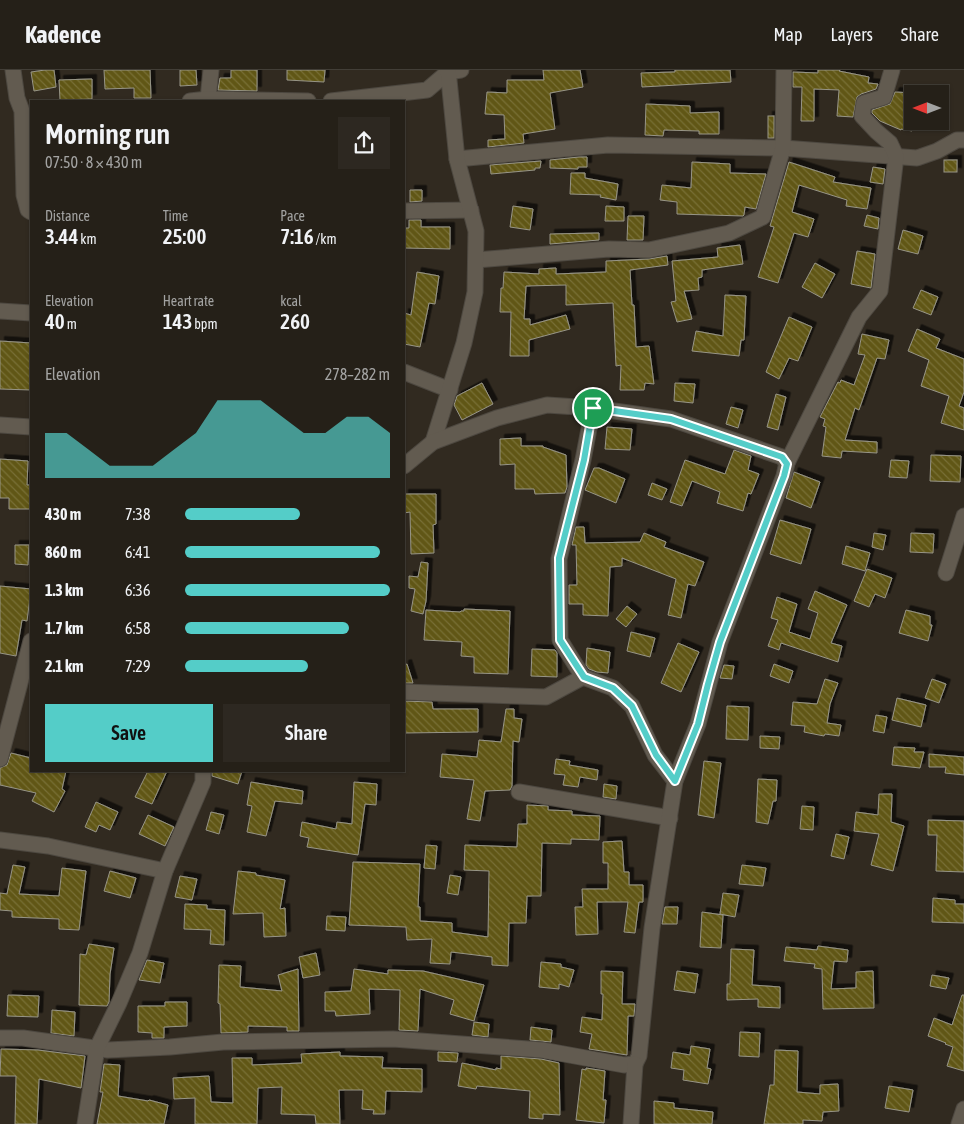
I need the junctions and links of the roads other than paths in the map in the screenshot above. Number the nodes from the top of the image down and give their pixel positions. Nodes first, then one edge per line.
1 (14, 70) edge
2 (211, 70) edge
3 (784, 70) edge
4 (892, 70) edge
5 (452, 71) edge
6 (208, 99) junction
7 (199, 100) edge
8 (258, 100) edge
9 (340, 100) edge
10 (27, 110) edge
11 (964, 140) edge
12 (783, 148) junction
13 (896, 156) junction
14 (457, 160) junction
15 (471, 210) junction
16 (30, 211) edge
17 (405, 211) edge
18 (476, 260) junction
19 (0, 311) edge
20 (30, 314) edge
21 (405, 372) edge
22 (450, 390) junction
23 (593, 408) junction
24 (0, 425) edge
25 (30, 427) edge
26 (433, 442) junction
27 (787, 464) junction
28 (405, 465) edge
29 (964, 516) edge
30 (946, 572) dead end
31 (30, 649) edge
32 (584, 677) junction
33 (26, 684) edge
34 (405, 692) edge
35 (0, 759) edge
36 (203, 772) edge
37 (675, 781) junction
38 (520, 792) dead end
39 (670, 818) junction
40 (0, 840) edge
41 (165, 871) junction
42 (0, 1038) edge
43 (97, 1048) junction
44 (635, 1064) junction
45 (964, 1108) edge
46 (87, 1123) edge
47 (631, 1124) edge
48 (959, 1124) edge

1 - 10 street
2 - 6 street
3 - 12 street
4 - 13 street
5 - 9 street
5 - 14 street
6 - 7 street
6 - 8 street
10 - 16 street
11 - 13 street
12 - 13 street
12 - 14 street
12 - 18 street
13 - 27 street
14 - 15 street
15 - 17 street
15 - 18 street
18 - 22 street
19 - 20 street
21 - 22 street
22 - 26 street
23 - 26 street
23 - 27 street
23 - 32 street
24 - 25 street
26 - 28 street
27 - 37 street
29 - 30 street
31 - 33 street
32 - 34 street
32 - 37 street
33 - 35 street
36 - 41 street
37 - 39 street
38 - 39 street
39 - 44 street
40 - 41 street
41 - 43 street
42 - 43 street
43 - 44 street
43 - 46 street
44 - 47 street
45 - 48 street

